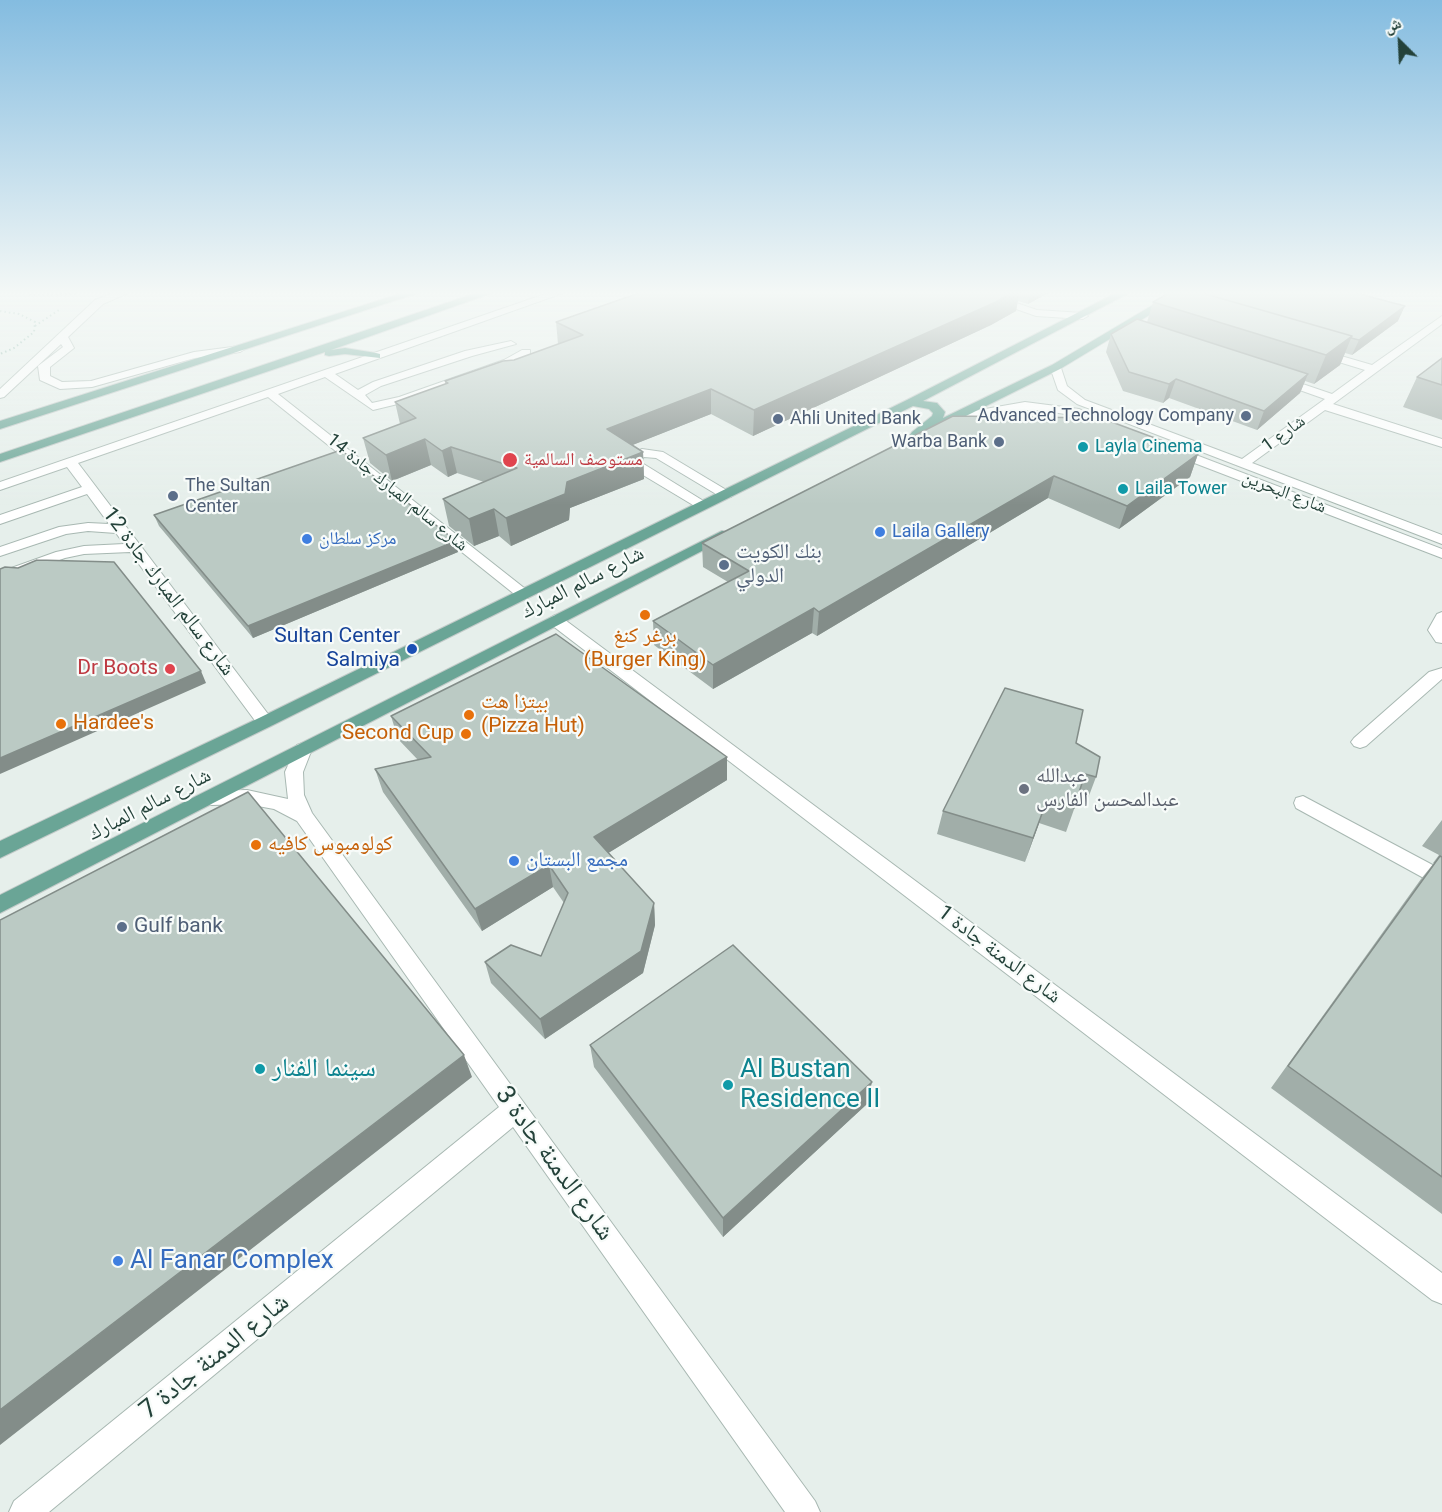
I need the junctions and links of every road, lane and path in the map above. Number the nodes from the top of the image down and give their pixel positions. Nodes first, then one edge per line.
1 (40, 364) edge
2 (46, 364) edge
3 (164, 364) edge
4 (197, 364) edge
5 (280, 364) edge
6 (354, 364) edge
7 (438, 364) edge
8 (504, 364) edge
9 (988, 364) edge
10 (1063, 364) edge
11 (1357, 364) edge
12 (1382, 364) edge
13 (1056, 367) junction
14 (1375, 369) junction
15 (327, 373) junction
16 (1267, 376) edge
17 (270, 393) junction
18 (0, 395) edge
19 (357, 395) junction
20 (1070, 396) junction
21 (911, 402) junction
22 (1329, 402) junction
23 (374, 406) junction
24 (1058, 409) junction
25 (408, 411) edge
26 (951, 419) junction
27 (0, 425) edge
28 (1442, 443) edge
29 (0, 458) edge
30 (70, 462) junction
31 (1243, 464) junction
32 (0, 486) edge
33 (90, 488) junction
34 (726, 494) junction
35 (703, 505) junction
36 (0, 520) edge
37 (121, 529) junction
38 (735, 529) edge
39 (1442, 540) edge
40 (135, 548) junction
41 (0, 552) edge
42 (1442, 554) edge
43 (0, 577) edge
44 (523, 594) junction
45 (1442, 617) edge
46 (555, 620) junction
47 (1442, 638) edge
48 (1442, 674) edge
49 (265, 722) junction
50 (1360, 742) dead end
51 (303, 749) junction
52 (212, 798) junction
53 (1303, 803) dead end
54 (304, 816) junction
55 (0, 850) edge
56 (1442, 880) edge
57 (0, 905) edge
58 (515, 1110) junction
59 (1442, 1290) edge
60 (26, 1512) edge
61 (804, 1512) edge

1 - 18 street
2 - 3 street
4 - 27 main road
5 - 29 main road
6 - 15 street
7 - 19 street
8 - 23 street
9 - 21 main road, شارع سالم المبارك
10 - 13 main road
11 - 14 street
12 - 14 street, شارع 1
13 - 20 street
13 - 26 main road
14 - 22 street, شارع 1
15 - 17 street
15 - 19 street
16 - 22 street
17 - 30 street
17 - 44 street, شارع سالم المبارك جادة 14
19 - 23 street
20 - 24 street
20 - 31 street, شارع البحرين
21 - 26 main road
21 - 34 main road, شارع سالم المبارك
22 - 28 street
22 - 31 street, شارع 1
23 - 25 street
24 - 26 street, شارع البحرين
24 - 42 street, شارع البحرين
30 - 32 street
30 - 33 street, شارع سالم المبارك جادة 12
31 - 39 street, شارع البحرين
33 - 36 street
33 - 37 street, شارع سالم المبارك جادة 12
34 - 35 main road, شارع سالم المبارك
34 - 35 street
35 - 44 main road, شارع سالم المبارك
37 - 40 street, شارع سالم المبارك جادة 12
37 - 41 street
38 - 46 main road, شارع سالم المبارك
40 - 43 street
40 - 49 street, شارع سالم المبارك جادة 12
44 - 49 main road, شارع سالم المبارك
45 - 47 street
46 - 51 main road, شارع سالم المبارك
46 - 59 street, شارع الدمنة جادة 1
48 - 50 street
49 - 55 main road, شارع سالم المبارك
51 - 52 main road, شارع سالم المبارك
51 - 54 street, شارع الدمنة جادة 3
52 - 54 street, شارع الدمنة جادة 3
52 - 57 main road, شارع سالم المبارك
53 - 56 street
54 - 58 street, شارع الدمنة جادة 3
58 - 60 street, شارع الدمنة جادة 7
58 - 61 street, شارع الدمنة جادة 3

